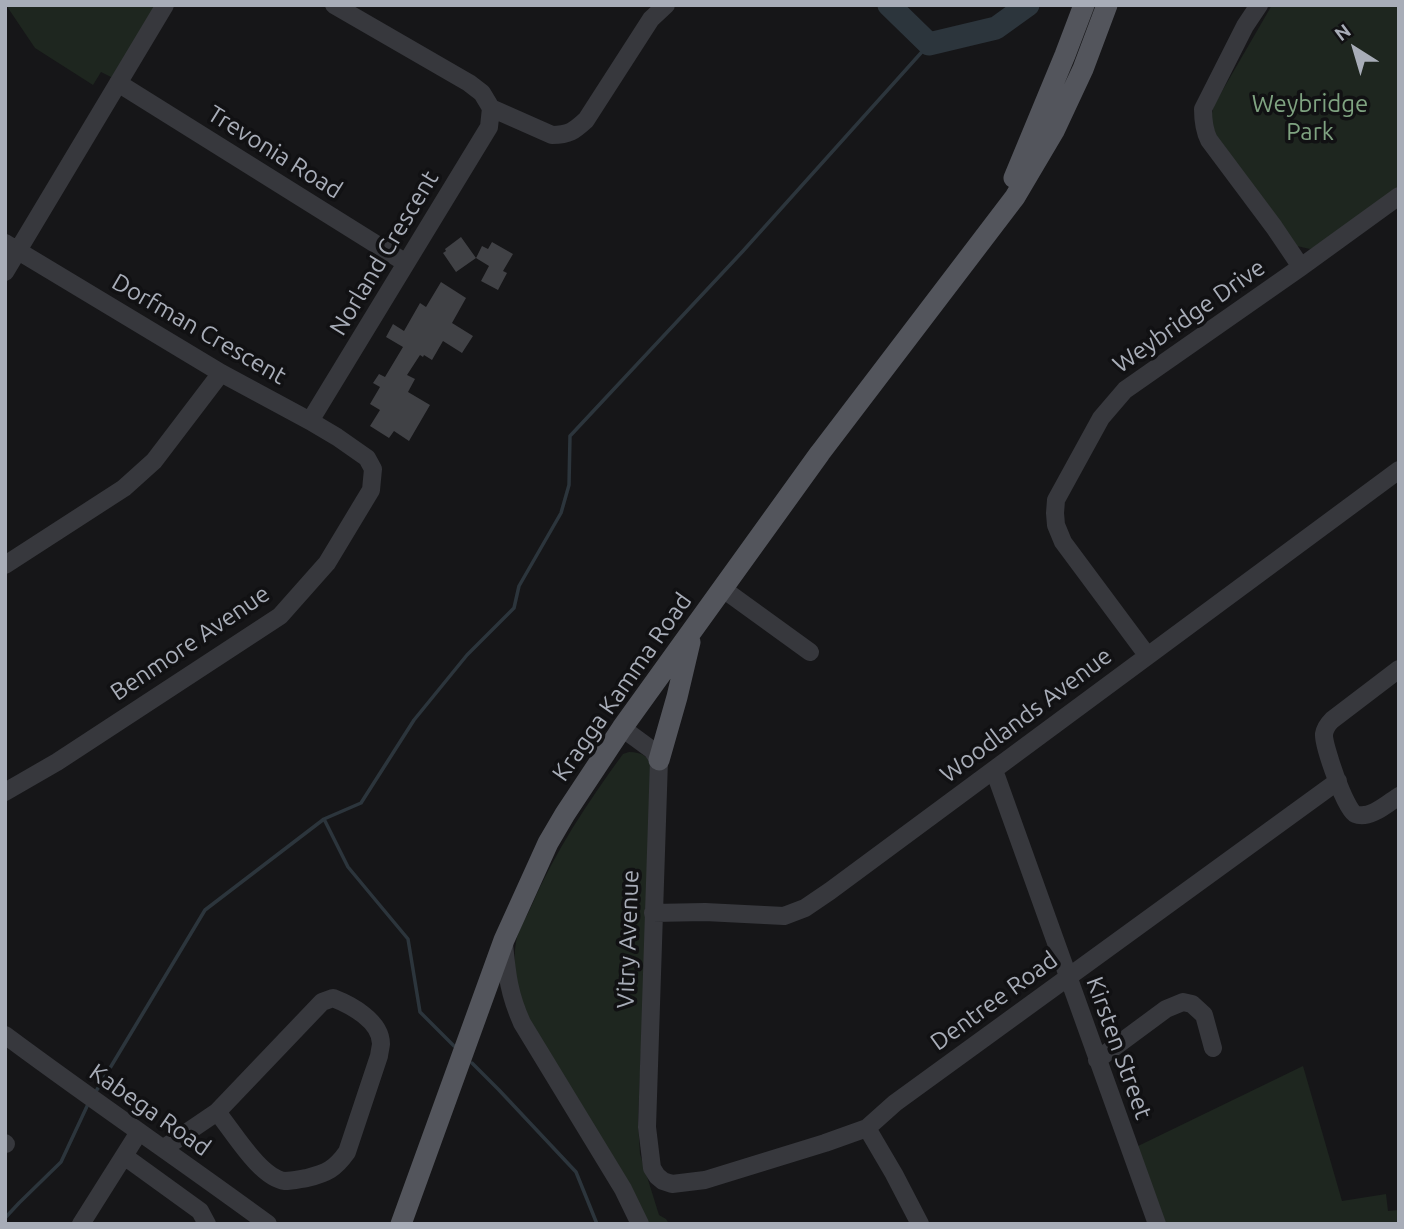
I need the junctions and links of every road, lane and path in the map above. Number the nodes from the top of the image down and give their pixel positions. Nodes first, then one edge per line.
1 (165, 5) edge
2 (334, 5) edge
3 (666, 5) edge
4 (1084, 5) edge
5 (1107, 5) edge
6 (1259, 5) edge
7 (118, 83) junction
8 (491, 108) junction
9 (1399, 196) edge
10 (986, 235) junction
11 (11, 247) edge
12 (405, 263) junction
13 (1301, 267) junction
14 (5, 272) edge
15 (221, 373) junction
16 (310, 421) junction
17 (367, 458) joint
18 (1399, 470) edge
19 (5, 565) edge
20 (723, 589) junction
21 (693, 630) junction
22 (810, 652) dead end
23 (1147, 655) junction
24 (1399, 669) edge
25 (622, 729) junction
26 (659, 760) junction
27 (994, 770) junction
28 (1338, 781) junction
29 (5, 792) edge
30 (1399, 796) edge
31 (653, 913) junction
32 (504, 940) junction
33 (1067, 977) junction
34 (5, 1035) edge
35 (1213, 1048) dead end
36 (1097, 1060) junction
37 (217, 1112) junction
38 (867, 1128) junction
39 (133, 1129) junction
40 (164, 1148) junction
41 (124, 1156) junction
42 (652, 1168) joint
43 (88, 1221) edge
44 (207, 1224) edge
45 (268, 1224) edge
46 (401, 1224) edge
47 (640, 1224) edge
48 (920, 1224) edge
49 (1157, 1224) edge

1 - 7 street
2 - 8 street
3 - 8 street
4 - 10 main road, Kragga Kamma Road
5 - 10 main road, Kragga Kamma Road
6 - 13 street
7 - 11 street
7 - 12 street, Trevonia Road
8 - 12 street, Norland Crescent
9 - 13 street, Weybridge Drive
10 - 20 main road, Kragga Kamma Road
11 - 14 street
11 - 15 street, Dorfman Crescent
12 - 16 street, Norland Crescent
13 - 23 street, Weybridge Drive
15 - 16 street, Dorfman Crescent
15 - 19 street
16 - 17 street, Dorfman Crescent
17 - 29 street, Benmore Avenue
18 - 23 street, Woodlands Avenue
20 - 21 main road, Kragga Kamma Road
20 - 22 street
21 - 25 main road, Kragga Kamma Road
21 - 26 main road
23 - 27 street, Woodlands Avenue
24 - 28 street
25 - 26 street
25 - 32 main road, Kragga Kamma Road
26 - 31 street, Vitry Avenue
27 - 31 street, Woodlands Avenue
27 - 33 street, Kirsten Street
28 - 30 street
28 - 33 street, Dentree Road
31 - 42 street, Vitry Avenue
32 - 46 main road, Kragga Kamma Road
32 - 47 street
33 - 36 street, Kirsten Street
33 - 38 street, Dentree Road
34 - 39 street, Kabega Road
35 - 36 street
36 - 49 street, Kirsten Street
37 - 37 street
37 - 40 street
38 - 42 street, Dentree Road
38 - 48 street
39 - 40 street, Kabega Road
39 - 41 street
40 - 45 street, Kabega Road
41 - 43 street
41 - 44 street

